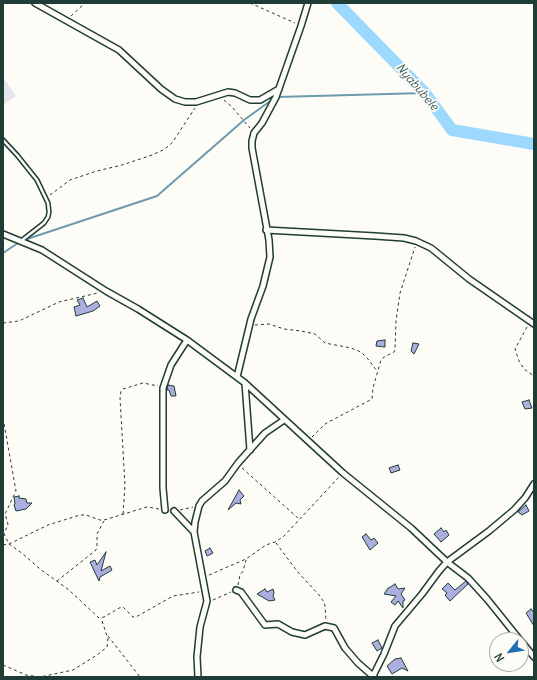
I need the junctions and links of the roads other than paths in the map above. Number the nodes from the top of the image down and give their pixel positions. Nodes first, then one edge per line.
1 (35, 3) edge
2 (308, 3) edge
3 (279, 89) junction
4 (3, 140) edge
5 (266, 230) junction
6 (3, 234) edge
7 (21, 241) junction
8 (532, 323) edge
9 (187, 340) junction
10 (237, 377) junction
11 (245, 383) junction
12 (284, 420) junction
13 (250, 450) junction
14 (534, 484) edge
15 (165, 510) road end
16 (174, 511) road end
17 (194, 532) junction
18 (447, 562) junction
19 (236, 590) road end
20 (514, 632) edge
21 (198, 677) edge
22 (374, 677) edge

1 - 3 street
2 - 3 street
3 - 5 street
4 - 7 lane
5 - 8 street
5 - 10 street
6 - 7 street
7 - 9 street
9 - 10 street
9 - 15 street
10 - 11 street
11 - 12 street
11 - 13 street
12 - 13 street
12 - 18 street
13 - 17 street
14 - 18 street
16 - 17 street
17 - 21 street
18 - 20 street
18 - 22 street
19 - 22 street

